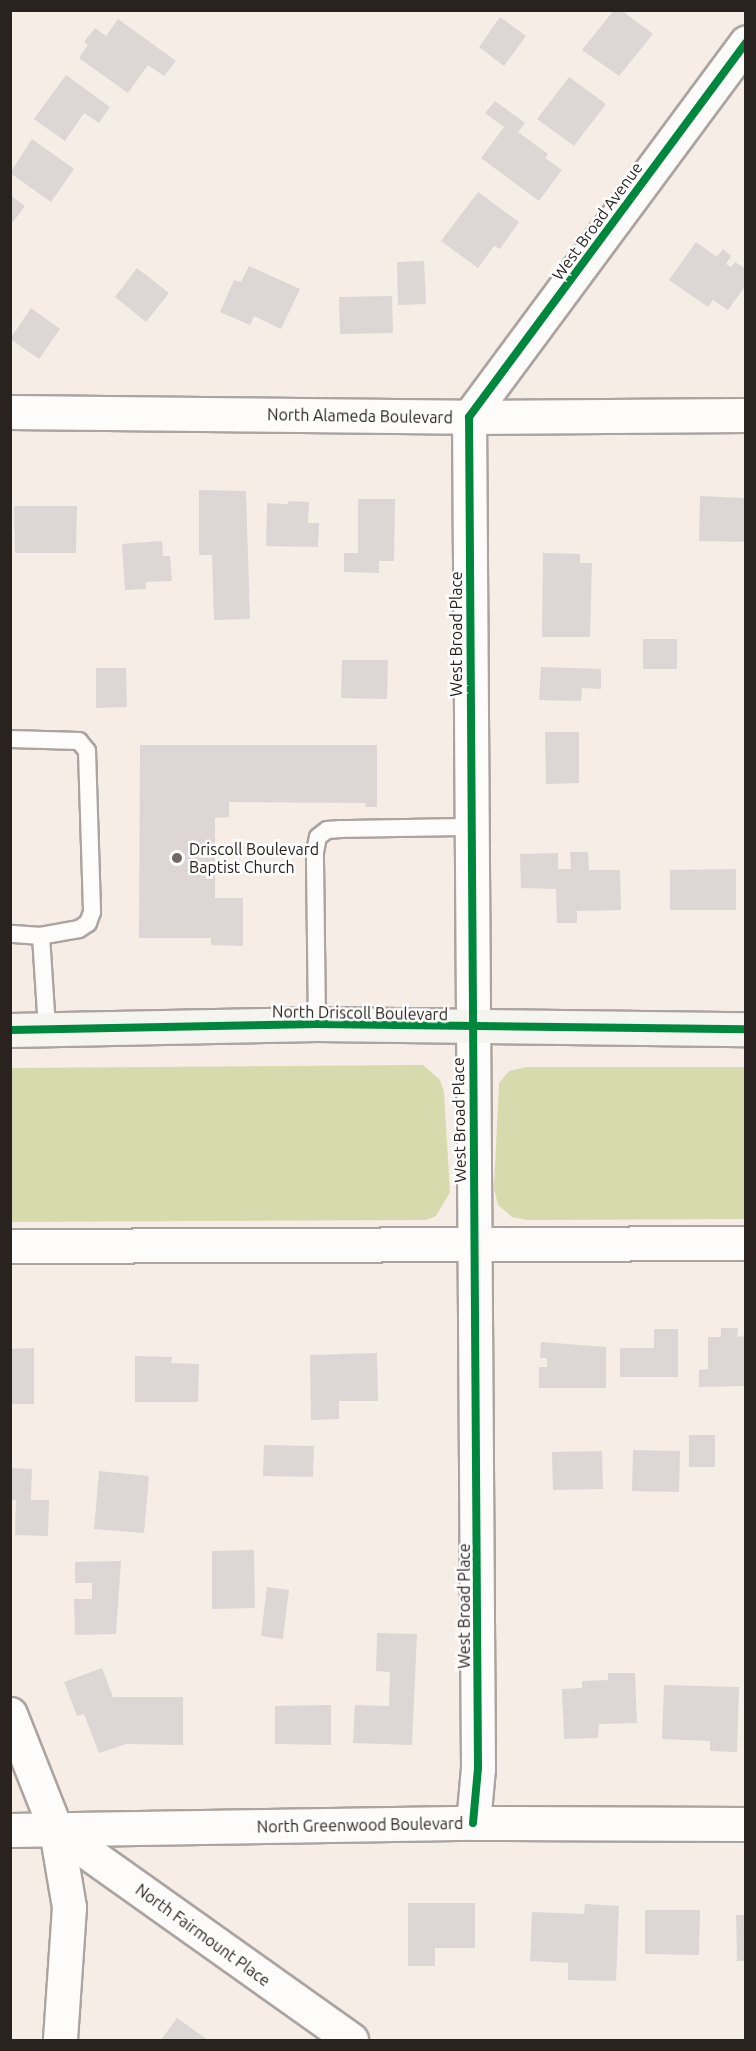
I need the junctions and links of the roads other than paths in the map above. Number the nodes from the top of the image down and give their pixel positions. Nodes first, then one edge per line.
1 (746, 42) edge
2 (10, 412) edge
3 (746, 415) edge
4 (469, 417) junction
5 (10, 739) edge
6 (470, 827) junction
7 (10, 934) edge
8 (41, 936) junction
9 (317, 1024) junction
10 (471, 1028) junction
11 (746, 1029) edge
12 (10, 1030) edge
13 (47, 1030) junction
14 (474, 1241) junction
15 (746, 1243) edge
16 (10, 1246) edge
17 (10, 1714) edge
18 (473, 1823) junction
19 (746, 1824) edge
20 (10, 1830) edge
21 (56, 1830) junction
22 (60, 2040) edge
23 (351, 2040) edge

1 - 4 street, West Broad Avenue
2 - 4 street, North Alameda Boulevard
3 - 4 street, North Alameda Boulevard
4 - 6 street, West Broad Place
5 - 8 lane
6 - 9 lane
6 - 10 street, West Broad Place
7 - 8 lane
8 - 13 lane
9 - 10 main road, North Driscoll Boulevard
9 - 13 main road, North Driscoll Boulevard
10 - 11 main road, North Driscoll Boulevard
10 - 14 street, West Broad Place
12 - 13 main road, North Driscoll Boulevard
14 - 15 street
14 - 16 street
14 - 18 street, West Broad Place
17 - 21 street
18 - 19 street, North Greenwood Boulevard
18 - 21 street, North Greenwood Boulevard
20 - 21 street, North Greenwood Boulevard
21 - 22 street
21 - 23 street, North Fairmount Place

